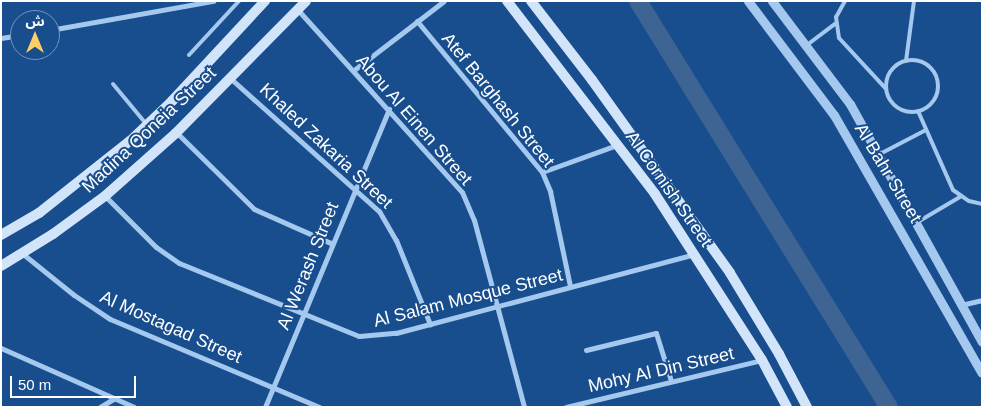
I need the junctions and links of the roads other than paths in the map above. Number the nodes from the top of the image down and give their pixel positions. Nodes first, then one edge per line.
1 (213, 1) edge
2 (239, 1) edge
3 (266, 1) edge
4 (306, 1) edge
5 (444, 1) edge
6 (507, 1) edge
7 (531, 1) edge
8 (748, 1) edge
9 (772, 1) edge
10 (845, 1) edge
11 (914, 1) edge
12 (298, 10) junction
13 (417, 22) junction
14 (835, 24) junction
15 (60, 28) edge
16 (807, 46) junction
17 (190, 55) dead end
18 (906, 61) junction
19 (354, 70) junction
20 (230, 77) junction
21 (113, 84) dead end
22 (886, 89) junction
23 (389, 109) junction
24 (918, 112) junction
25 (147, 125) junction
26 (926, 130) junction
27 (176, 133) junction
28 (619, 144) junction
29 (878, 154) junction
30 (542, 172) junction
31 (355, 189) junction
32 (105, 196) junction
33 (960, 197) junction
34 (982, 204) edge
35 (916, 223) junction
36 (1, 235) edge
37 (333, 244) junction
38 (23, 254) junction
39 (695, 254) junction
40 (1, 266) edge
41 (942, 270) junction
42 (928, 277) junction
43 (570, 286) junction
44 (982, 300) edge
45 (497, 305) junction
46 (961, 305) junction
47 (303, 315) junction
48 (430, 324) junction
49 (982, 342) edge
50 (1, 348) edge
51 (586, 350) dead end
52 (762, 360) junction
53 (982, 373) edge
54 (671, 382) junction
55 (273, 387) junction
56 (115, 398) junction
57 (100, 407) edge
58 (134, 407) edge
59 (265, 407) edge
60 (319, 407) edge
61 (524, 407) edge
62 (566, 407) edge
63 (787, 407) edge
64 (806, 407) edge

1 - 15 street
2 - 17 lane
3 - 25 main road, Madina Qoneia Street
4 - 12 main road, Madina Qoneia Street
5 - 13 street
6 - 28 main road, Al Cornish Street
7 - 64 main road, Al Cornish Street
8 - 42 street, Al Bahr Street
9 - 16 street, Al Bahr Street
10 - 14 lane
11 - 18 lane
12 - 19 street, Abou Al Einen Street
12 - 20 main road, Madina Qoneia Street
13 - 19 street
13 - 30 street, Atef Barghash Street
14 - 16 lane
14 - 22 lane
16 - 29 street, Al Bahr Street
18 - 22 lane
18 - 24 lane
19 - 23 street, Abou Al Einen Street
20 - 27 main road, Madina Qoneia Street
20 - 31 street, Khaled Zakaria Street
21 - 25 lane
22 - 24 lane
23 - 31 street, Al Werash Street
23 - 45 street, Abou Al Einen Street
24 - 26 lane
25 - 36 main road, Madina Qoneia Street
26 - 29 lane
26 - 33 lane
27 - 32 main road, Madina Qoneia Street
27 - 37 street
28 - 30 street
28 - 39 main road, Al Cornish Street
29 - 35 street, Al Bahr Street
30 - 43 street, Atef Barghash Street
31 - 37 street, Al Werash Street
31 - 48 street, Khaled Zakaria Street
32 - 38 main road, Madina Qoneia Street
32 - 47 street, Al Salam Mosque Street
33 - 34 lane
33 - 35 lane
35 - 41 street, Al Bahr Street
37 - 47 street, Al Werash Street
38 - 40 main road, Madina Qoneia Street
38 - 55 street, Al Mostagad Street
39 - 43 street, Al Salam Mosque Street
39 - 52 main road, Al Cornish Street
41 - 42 street
41 - 46 street, Al Bahr Street
42 - 53 street, Al Bahr Street
43 - 45 street, Al Salam Mosque Street
44 - 46 street
45 - 48 street, Al Salam Mosque Street
45 - 61 street, Abou Al Einen Street
46 - 49 street, Al Bahr Street
47 - 48 street, Al Salam Mosque Street
47 - 55 street, Al Werash Street
50 - 56 street
51 - 54 street
52 - 54 street, Mohy Al Din Street
52 - 63 main road, Al Cornish Street
54 - 62 street, Mohy Al Din Street
55 - 59 street, Al Werash Street
55 - 60 street, Al Mostagad Street
56 - 57 street
56 - 58 street

